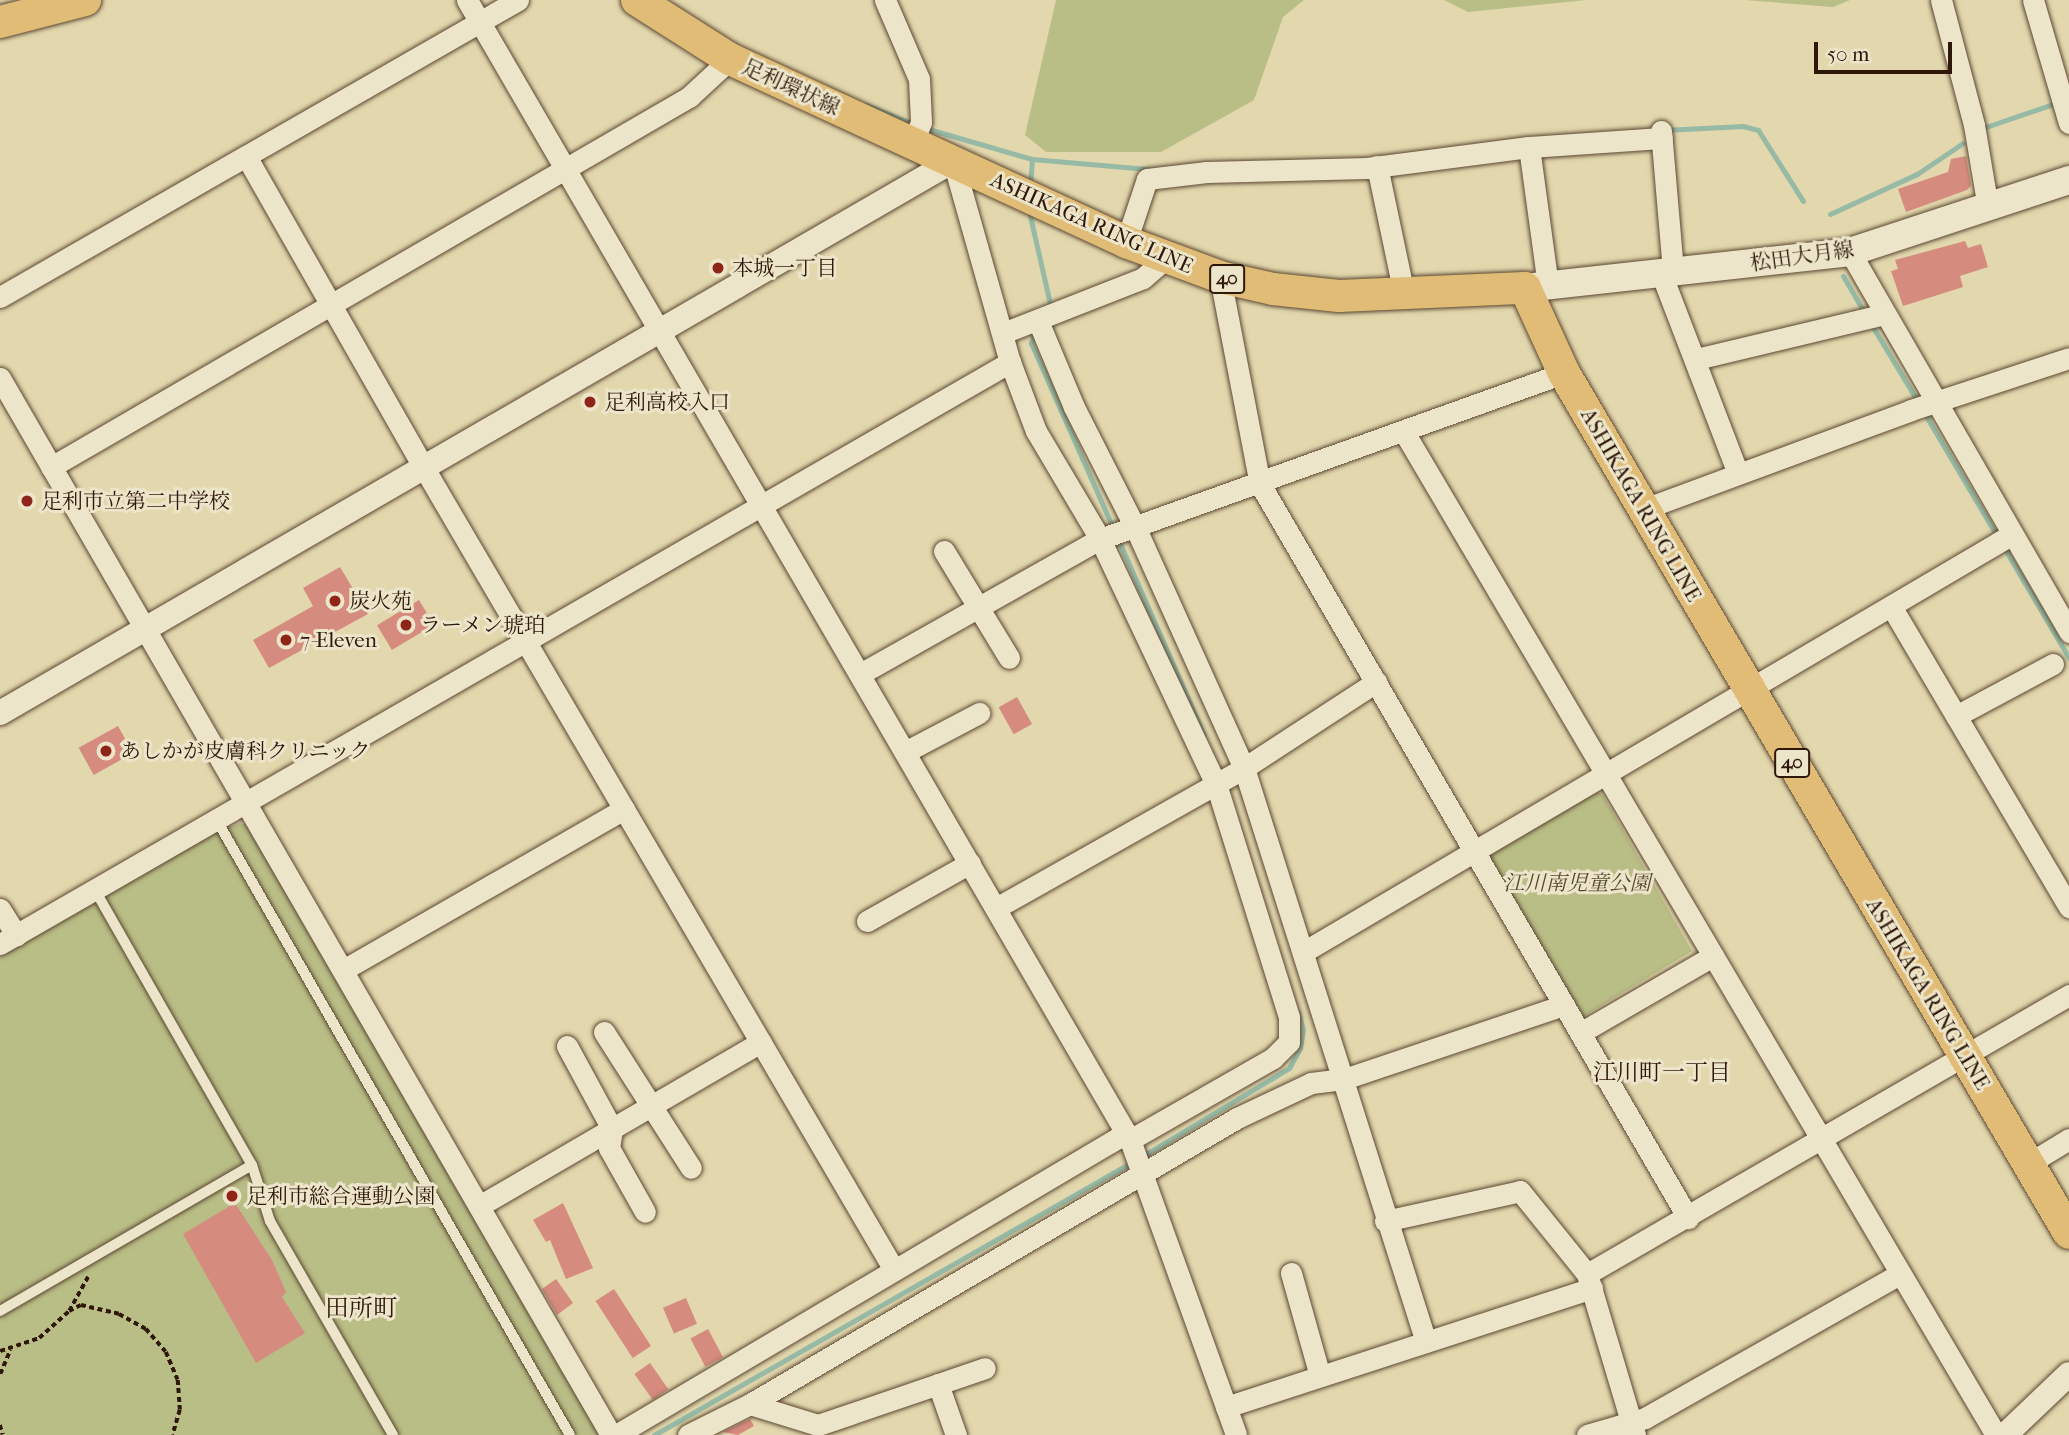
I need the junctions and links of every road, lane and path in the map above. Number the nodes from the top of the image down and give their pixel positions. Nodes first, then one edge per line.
1 (85, 0) edge
2 (467, 0) edge
3 (518, 0) edge
4 (636, 0) edge
5 (885, 0) edge
6 (1941, 0) edge
7 (2033, 0) edge
8 (0, 22) edge
9 (480, 23) junction
10 (730, 59) junction
11 (2069, 123) edge
12 (918, 132) junction
13 (1530, 147) junction
14 (246, 156) junction
15 (953, 161) junction
16 (1377, 166) junction
17 (567, 170) junction
18 (2069, 180) edge
19 (1988, 208) junction
20 (1126, 242) junction
21 (1850, 252) junction
22 (1166, 258) junction
23 (1667, 272) junction
24 (1220, 277) junction
25 (1536, 287) junction
26 (1404, 295) junction
27 (0, 297) edge
28 (331, 305) junction
29 (1873, 319) junction
30 (1038, 321) junction
31 (662, 332) junction
32 (1003, 333) junction
33 (2069, 358) edge
34 (1696, 359) junction
35 (1010, 362) junction
36 (1564, 373) junction
37 (0, 378) edge
38 (1925, 407) junction
39 (1404, 432) junction
40 (51, 467) junction
41 (424, 468) junction
42 (1738, 474) junction
43 (1260, 484) junction
44 (761, 503) junction
45 (1644, 509) junction
46 (1136, 529) junction
47 (1100, 539) junction
48 (2003, 539) junction
49 (944, 551) dead end
50 (980, 606) junction
51 (1891, 606) junction
52 (2065, 618) edge
53 (146, 629) junction
54 (525, 640) junction
55 (1009, 658) dead end
56 (2053, 664) dead end
57 (860, 674) junction
58 (1376, 682) junction
59 (1749, 691) junction
60 (0, 713) edge
61 (979, 713) dead end
62 (1956, 716) junction
63 (905, 752) junction
64 (1244, 768) junction
65 (1606, 773) junction
66 (1216, 784) junction
67 (244, 802) junction
68 (624, 809) junction
69 (216, 819) junction
70 (1475, 852) junction
71 (970, 863) junction
72 (95, 890) junction
73 (2069, 907) edge
74 (996, 908) junction
75 (0, 909) edge
76 (867, 921) dead end
77 (8, 939) edge
78 (1306, 951) junction
79 (1713, 956) junction
80 (343, 970) junction
81 (2069, 995) edge
82 (1564, 1005) junction
83 (604, 1032) dead end
84 (1580, 1033) junction
85 (761, 1042) junction
86 (568, 1046) dead end
87 (1963, 1054) junction
88 (1344, 1079) junction
89 (652, 1106) junction
90 (612, 1129) junction
91 (1128, 1136) junction
92 (1819, 1138) junction
93 (2069, 1139) edge
94 (2028, 1164) junction
95 (252, 1165) junction
96 (691, 1168) dead end
97 (1144, 1170) junction
98 (479, 1206) junction
99 (645, 1212) dead end
100 (2064, 1215) edge
101 (1688, 1218) junction
102 (1385, 1221) junction
103 (89, 1261) junction
104 (893, 1268) junction
105 (1291, 1273) dead end
106 (1900, 1274) junction
107 (1589, 1281) junction
108 (0, 1311) edge
109 (69, 1311) junction
110 (1426, 1342) junction
111 (10, 1350) junction
112 (0, 1351) edge
113 (985, 1368) dead end
114 (0, 1374) edge
115 (2069, 1374) edge
116 (1320, 1376) junction
117 (938, 1384) junction
118 (750, 1404) junction
119 (1226, 1407) junction
120 (0, 1425) edge
121 (833, 1428) edge
122 (1633, 1428) edge
123 (3, 1435) edge
124 (173, 1435) edge
125 (393, 1435) edge
126 (570, 1435) edge
127 (614, 1435) edge
128 (688, 1435) edge
129 (956, 1435) edge
130 (1236, 1435) edge
131 (1587, 1435) edge
132 (1996, 1435) edge
133 (2005, 1435) edge

1 - 8 main road
2 - 9 street
3 - 9 street
4 - 10 main road, 足利環状線 / 40
5 - 12 street
6 - 19 street
7 - 11 street
9 - 14 street
9 - 17 street
10 - 12 main road, 足利環状線 / 40
10 - 17 street
12 - 15 main road, 足利環状線 / 40
13 - 16 street
13 - 23 street
13 - 25 street
14 - 27 street
14 - 28 street
15 - 20 main road, ASHIKAGA RING LINE / 40
15 - 31 street
15 - 32 street
16 - 20 street
16 - 26 street
17 - 28 street
17 - 31 street
18 - 19 main road, 松田大月線
19 - 21 main road, 松田大月線
20 - 22 main road, ASHIKAGA RING LINE / 40
21 - 23 main road, 松田大月線
21 - 29 street
22 - 24 main road, ASHIKAGA RING LINE / 40
22 - 30 street
23 - 25 main road, 松田大月線
23 - 34 street
24 - 26 main road, ASHIKAGA RING LINE / 40
24 - 43 street
25 - 26 main road, ASHIKAGA RING LINE / 40
25 - 36 main road, ASHIKAGA RING LINE / 40
28 - 40 street
28 - 41 street
29 - 34 street
29 - 38 street
30 - 32 street
30 - 46 street
31 - 41 street
31 - 44 street
32 - 35 street
33 - 38 street
34 - 42 street
35 - 44 street
35 - 47 street
36 - 39 street
36 - 45 main road, ASHIKAGA RING LINE / 40
37 - 40 street
38 - 42 street
38 - 48 street
39 - 43 street
39 - 65 street
40 - 53 street
41 - 53 street
41 - 54 street
42 - 45 street
43 - 46 street
43 - 58 street
44 - 54 street
44 - 57 street
45 - 59 main road, ASHIKAGA RING LINE / 40
46 - 47 street
46 - 64 street
47 - 50 street
47 - 66 street
48 - 51 street
48 - 52 street
49 - 50 street
50 - 55 street
50 - 57 street
51 - 59 street
51 - 62 street
53 - 60 street
53 - 67 street
54 - 67 street
54 - 68 street
56 - 62 street
57 - 63 street
58 - 64 street
58 - 70 street
59 - 65 street
59 - 87 main road, ASHIKAGA RING LINE / 40
61 - 63 street
62 - 73 street
63 - 71 street
64 - 66 street
64 - 78 street
65 - 70 street
65 - 79 street
66 - 74 street
66 - 91 street
67 - 69 street
67 - 80 street
68 - 80 street
68 - 85 street
69 - 72 street
69 - 126 lane
70 - 78 street
70 - 82 street
71 - 74 street
71 - 76 street
72 - 77 street
72 - 95 lane
74 - 91 street
75 - 77 street
78 - 88 street
79 - 84 street
79 - 92 street
80 - 98 street
81 - 87 street
82 - 84 street
82 - 88 street
83 - 89 street
84 - 101 street
85 - 89 street
85 - 104 street
86 - 90 street
87 - 92 street
87 - 94 main road, ASHIKAGA RING LINE / 40
88 - 97 street
88 - 102 street
89 - 90 street
89 - 96 street
90 - 98 street
90 - 99 street
91 - 97 street
91 - 104 street
92 - 101 street
92 - 106 street
93 - 94 street
94 - 100 main road, ASHIKAGA RING LINE / 40
95 - 103 lane
95 - 125 lane
97 - 118 street
97 - 119 street
98 - 127 street
101 - 107 street
102 - 107 street
102 - 110 street
103 - 108 lane
103 - 109 path
104 - 127 street
105 - 116 street
106 - 122 street
106 - 132 street
107 - 110 street
107 - 122 street
109 - 111 path
109 - 124 path
110 - 116 street
111 - 112 path
111 - 114 path
113 - 117 street
115 - 133 street
116 - 119 street
117 - 121 street
117 - 129 street
118 - 121 street
118 - 128 street
119 - 130 street
120 - 123 path
122 - 131 street

